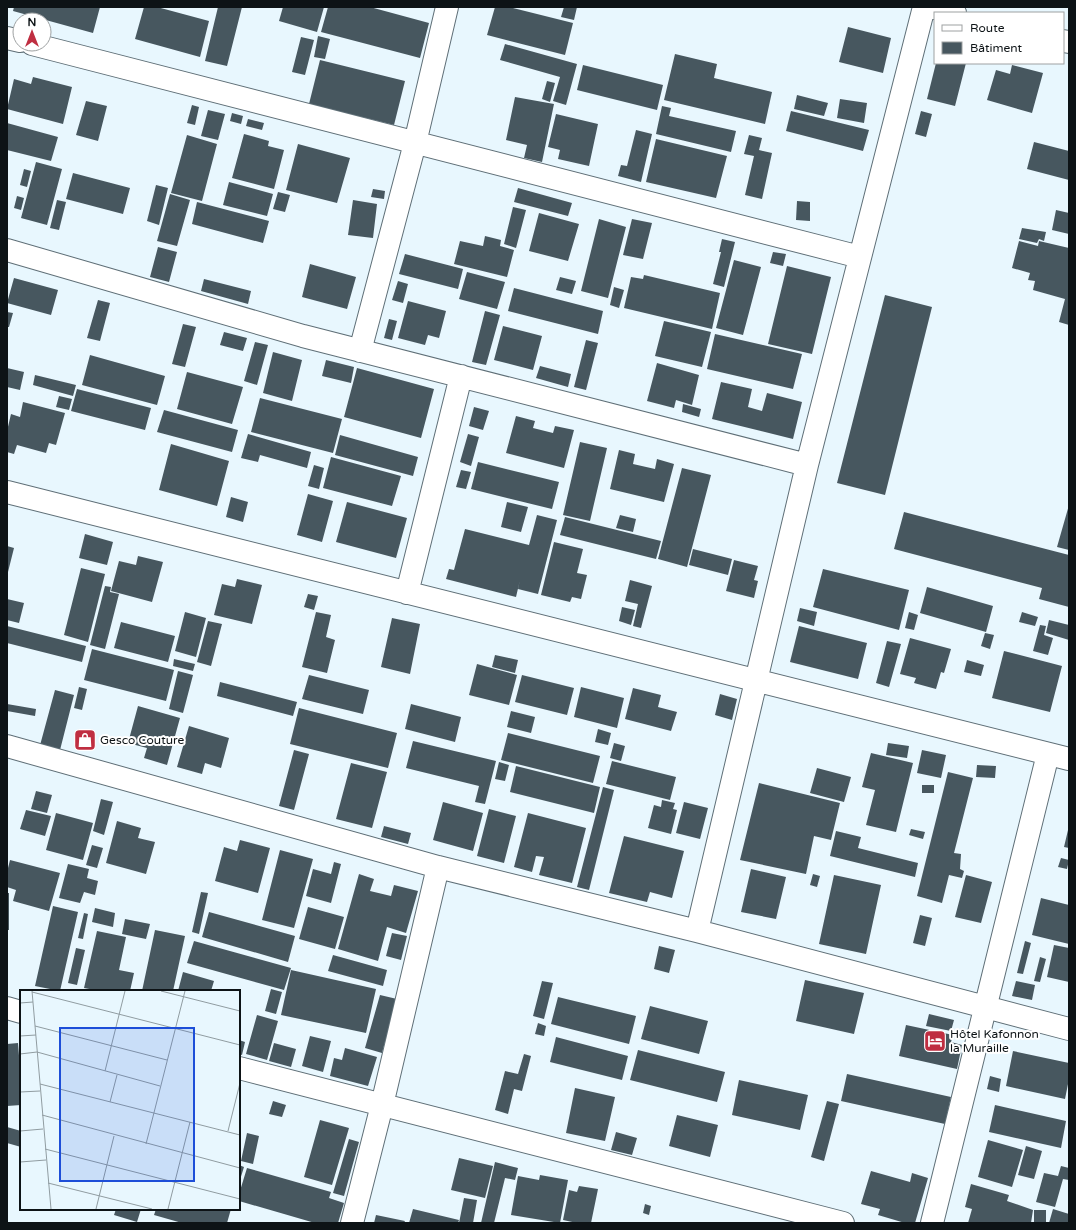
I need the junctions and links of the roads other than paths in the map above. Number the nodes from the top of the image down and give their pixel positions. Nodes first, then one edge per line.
1 (447, 7) edge
2 (924, 7) edge
3 (931, 7) edge
4 (950, 12) edge
5 (52, 49) edge
6 (415, 143) junction
7 (7, 250) edge
8 (860, 257) junction
9 (360, 350) junction
10 (461, 376) junction
11 (807, 465) junction
12 (7, 492) edge
13 (407, 593) junction
14 (755, 681) junction
15 (7, 746) edge
16 (1048, 754) junction
17 (1069, 759) edge
18 (438, 867) junction
19 (697, 931) junction
20 (985, 1007) junction
21 (7, 1008) edge
22 (20, 1012) edge
23 (1069, 1029) edge
24 (240, 1068) edge
25 (382, 1105) junction
26 (352, 1223) edge
27 (843, 1223) edge
28 (932, 1223) edge

1 - 6 street
2 - 8 street
3 - 4 street
5 - 6 street
6 - 8 street
6 - 9 street
7 - 9 street
8 - 11 street
9 - 10 street
10 - 11 street
10 - 13 street
11 - 14 street
12 - 13 street
13 - 14 street
14 - 16 street
14 - 19 street
15 - 18 street
16 - 17 street
16 - 20 street
18 - 19 street
18 - 25 street
19 - 20 street
20 - 23 street
20 - 28 street
21 - 22 street
24 - 25 street
25 - 26 street
25 - 27 street

